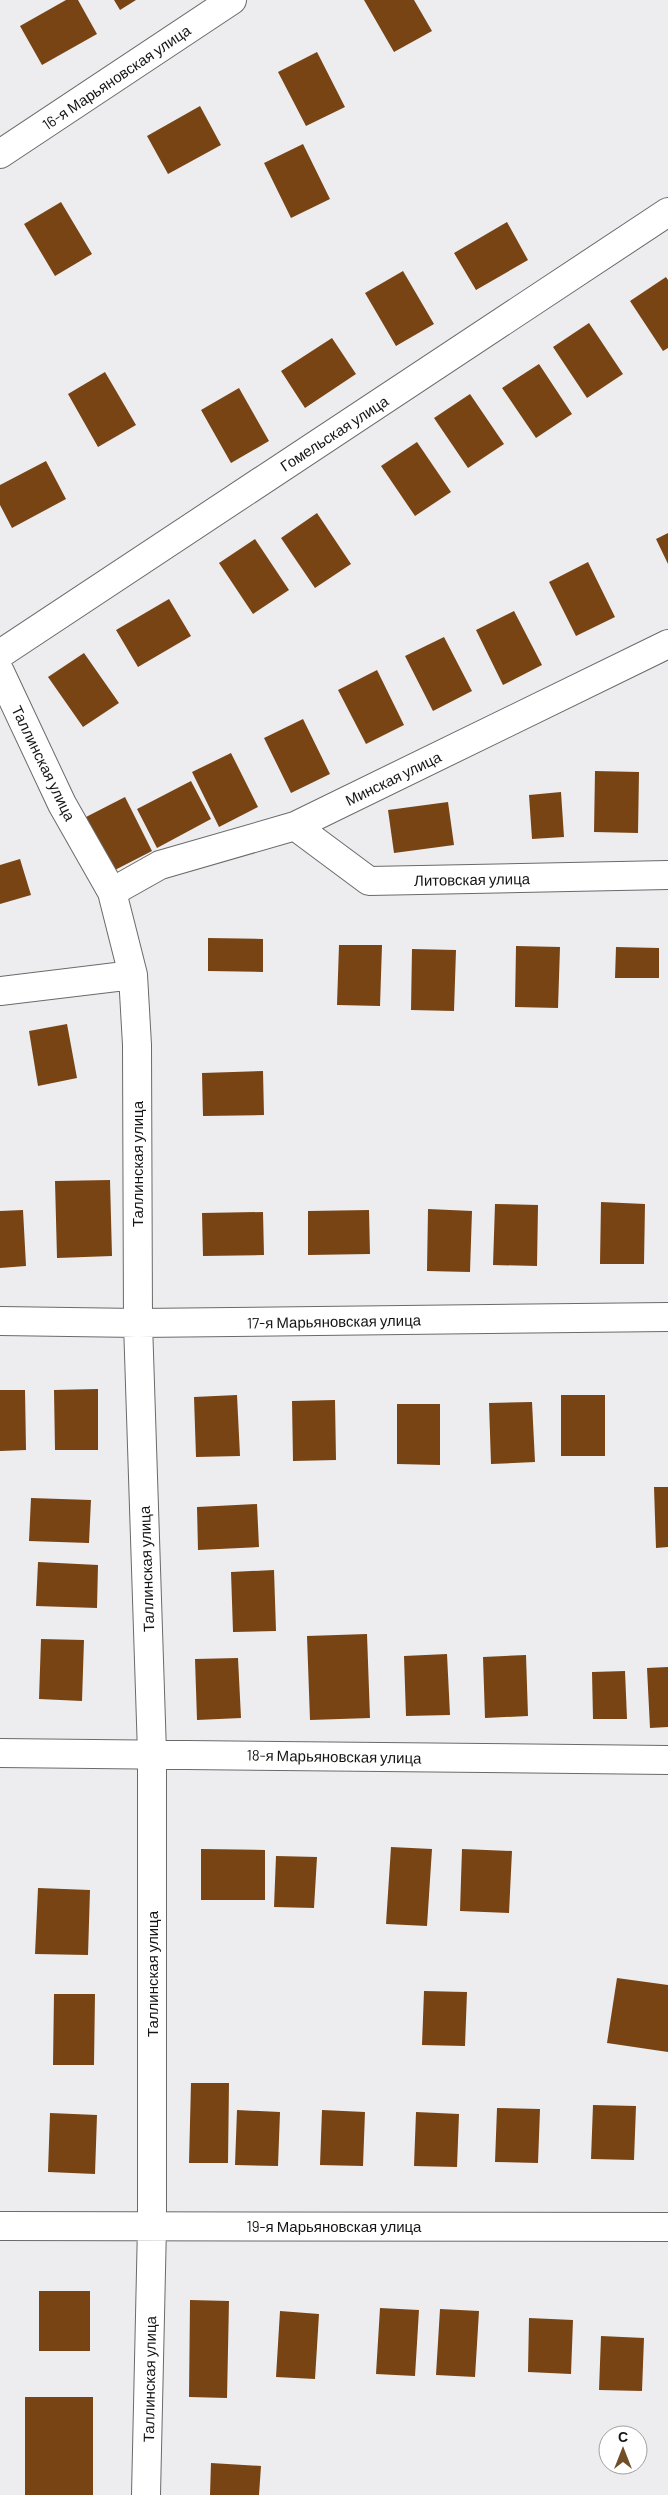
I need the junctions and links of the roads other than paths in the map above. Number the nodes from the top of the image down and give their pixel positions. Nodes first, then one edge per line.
1 (232, 0) edge
2 (0, 154) edge
3 (668, 212) edge
4 (668, 644) edge
5 (0, 654) edge
6 (0, 672) edge
7 (295, 826) junction
8 (668, 876) edge
9 (112, 892) junction
10 (133, 975) junction
11 (0, 991) edge
12 (668, 1316) edge
13 (0, 1321) edge
14 (138, 1323) junction
15 (0, 1753) edge
16 (152, 1753) junction
17 (668, 1760) edge
18 (0, 2226) edge
19 (152, 2226) junction
20 (668, 2227) edge
21 (146, 2495) edge

1 - 2 street, 16-я Марьяновская улица
3 - 5 street, Гомельская улица
4 - 7 street, Минская улица
6 - 9 street, Таллинская улица
7 - 8 street, Литовская улица
7 - 9 street, Минская улица
9 - 10 street, Таллинская улица
10 - 11 street
10 - 14 street, Таллинская улица
12 - 14 street, 17-я Марьяновская улица
13 - 14 street, 17-я Марьяновская улица
14 - 16 street, Таллинская улица
15 - 16 street, 18-я Марьяновская улица
16 - 17 street, 18-я Марьяновская улица
16 - 19 street, Таллинская улица
18 - 19 street, 19-я Марьяновская улица
19 - 20 street, 19-я Марьяновская улица
19 - 21 street, Таллинская улица

